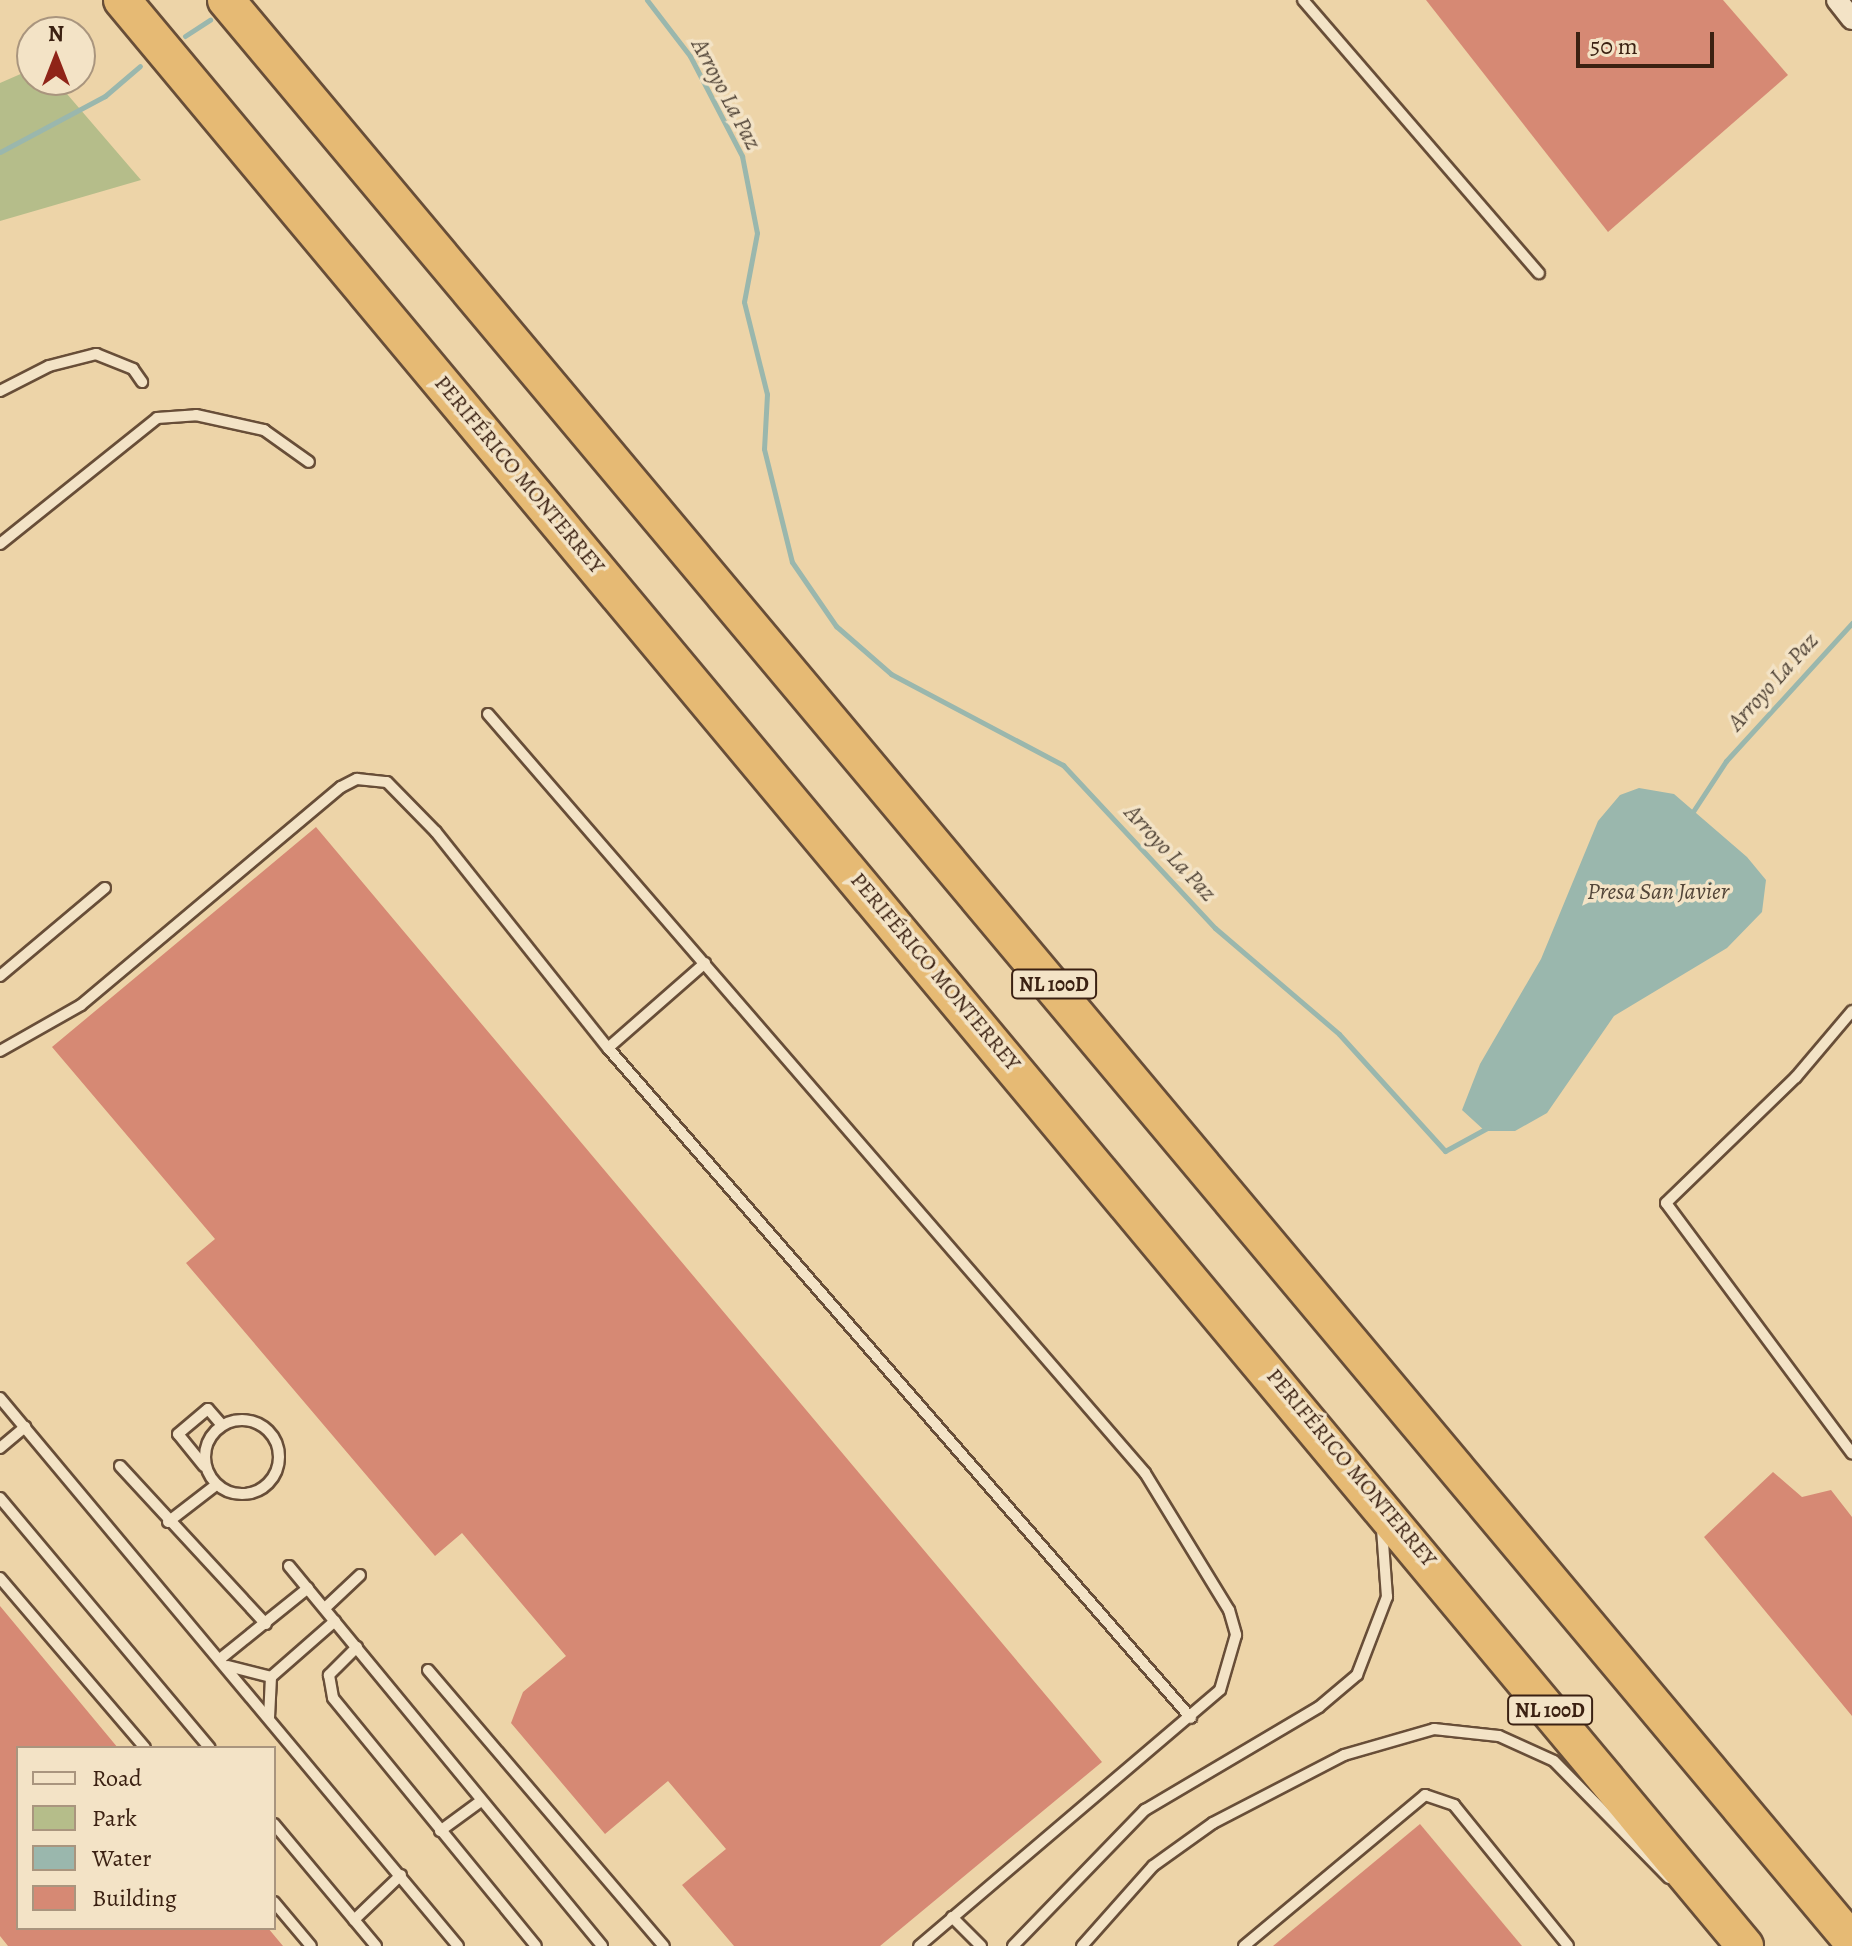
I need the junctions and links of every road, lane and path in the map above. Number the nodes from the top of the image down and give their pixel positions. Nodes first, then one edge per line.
1 (122, 0) edge
2 (226, 0) edge
3 (1303, 0) edge
4 (1837, 0) edge
5 (1852, 19) edge
6 (1539, 273) dead end
7 (142, 382) dead end
8 (0, 391) edge
9 (309, 462) dead end
10 (0, 544) edge
11 (488, 714) dead end
12 (105, 888) dead end
13 (705, 963) junction
14 (0, 976) edge
15 (1852, 1011) edge
16 (608, 1048) junction
17 (0, 1051) edge
18 (0, 1398) edge
19 (222, 1425) junction
20 (25, 1427) junction
21 (0, 1448) edge
22 (1852, 1453) edge
23 (120, 1466) dead end
24 (205, 1468) junction
25 (1356, 1473) junction
26 (216, 1485) junction
27 (0, 1498) edge
28 (168, 1522) junction
29 (289, 1566) dead end
30 (360, 1575) dead end
31 (0, 1578) edge
32 (308, 1588) junction
33 (325, 1608) junction
34 (335, 1621) junction
35 (266, 1624) junction
36 (357, 1647) junction
37 (222, 1662) junction
38 (428, 1670) dead end
39 (271, 1677) junction
40 (269, 1718) junction
41 (1191, 1718) junction
42 (143, 1746) edge
43 (208, 1746) edge
44 (481, 1801) junction
45 (276, 1826) edge
46 (440, 1831) junction
47 (401, 1875) junction
48 (276, 1904) edge
49 (1720, 1916) junction
50 (952, 1917) junction
51 (354, 1920) junction
52 (1852, 1941) edge
53 (311, 1946) edge
54 (376, 1946) edge
55 (458, 1946) edge
56 (536, 1946) edge
57 (601, 1946) edge
58 (664, 1946) edge
59 (919, 1946) edge
60 (981, 1946) edge
61 (1013, 1946) edge
62 (1082, 1946) edge
63 (1244, 1946) edge
64 (1568, 1946) edge
65 (1745, 1946) edge

1 - 25 highway, PERIFÉRICO MONTERREY / NL 100D
2 - 52 highway, NL 100D
3 - 6 lane
4 - 5 street
7 - 8 lane
9 - 10 lane
11 - 13 lane
12 - 14 lane
13 - 16 lane
13 - 41 lane
15 - 22 lane
16 - 17 lane
16 - 41 lane
18 - 20 lane
19 - 24 lane
19 - 24 lane
19 - 26 lane
20 - 21 lane
20 - 37 lane
23 - 28 lane
24 - 26 lane
25 - 49 highway, PERIFÉRICO MONTERREY / NL 100D
25 - 61 lane
26 - 28 lane
27 - 43 lane
28 - 35 lane
29 - 32 lane
30 - 33 lane
31 - 42 lane
32 - 33 lane
32 - 35 lane
33 - 34 lane
34 - 36 lane
34 - 39 lane
35 - 37 lane
36 - 44 lane
36 - 46 lane
37 - 39 lane
37 - 40 lane
38 - 58 lane
39 - 40 lane
40 - 47 lane
41 - 50 lane
44 - 46 lane
44 - 57 lane
45 - 51 lane
46 - 56 lane
47 - 51 lane
47 - 55 lane
48 - 53 lane
49 - 62 lane
49 - 65 highway, PERIFÉRICO MONTERREY / NL 100D
50 - 59 lane
50 - 60 lane
51 - 54 lane
63 - 64 lane

